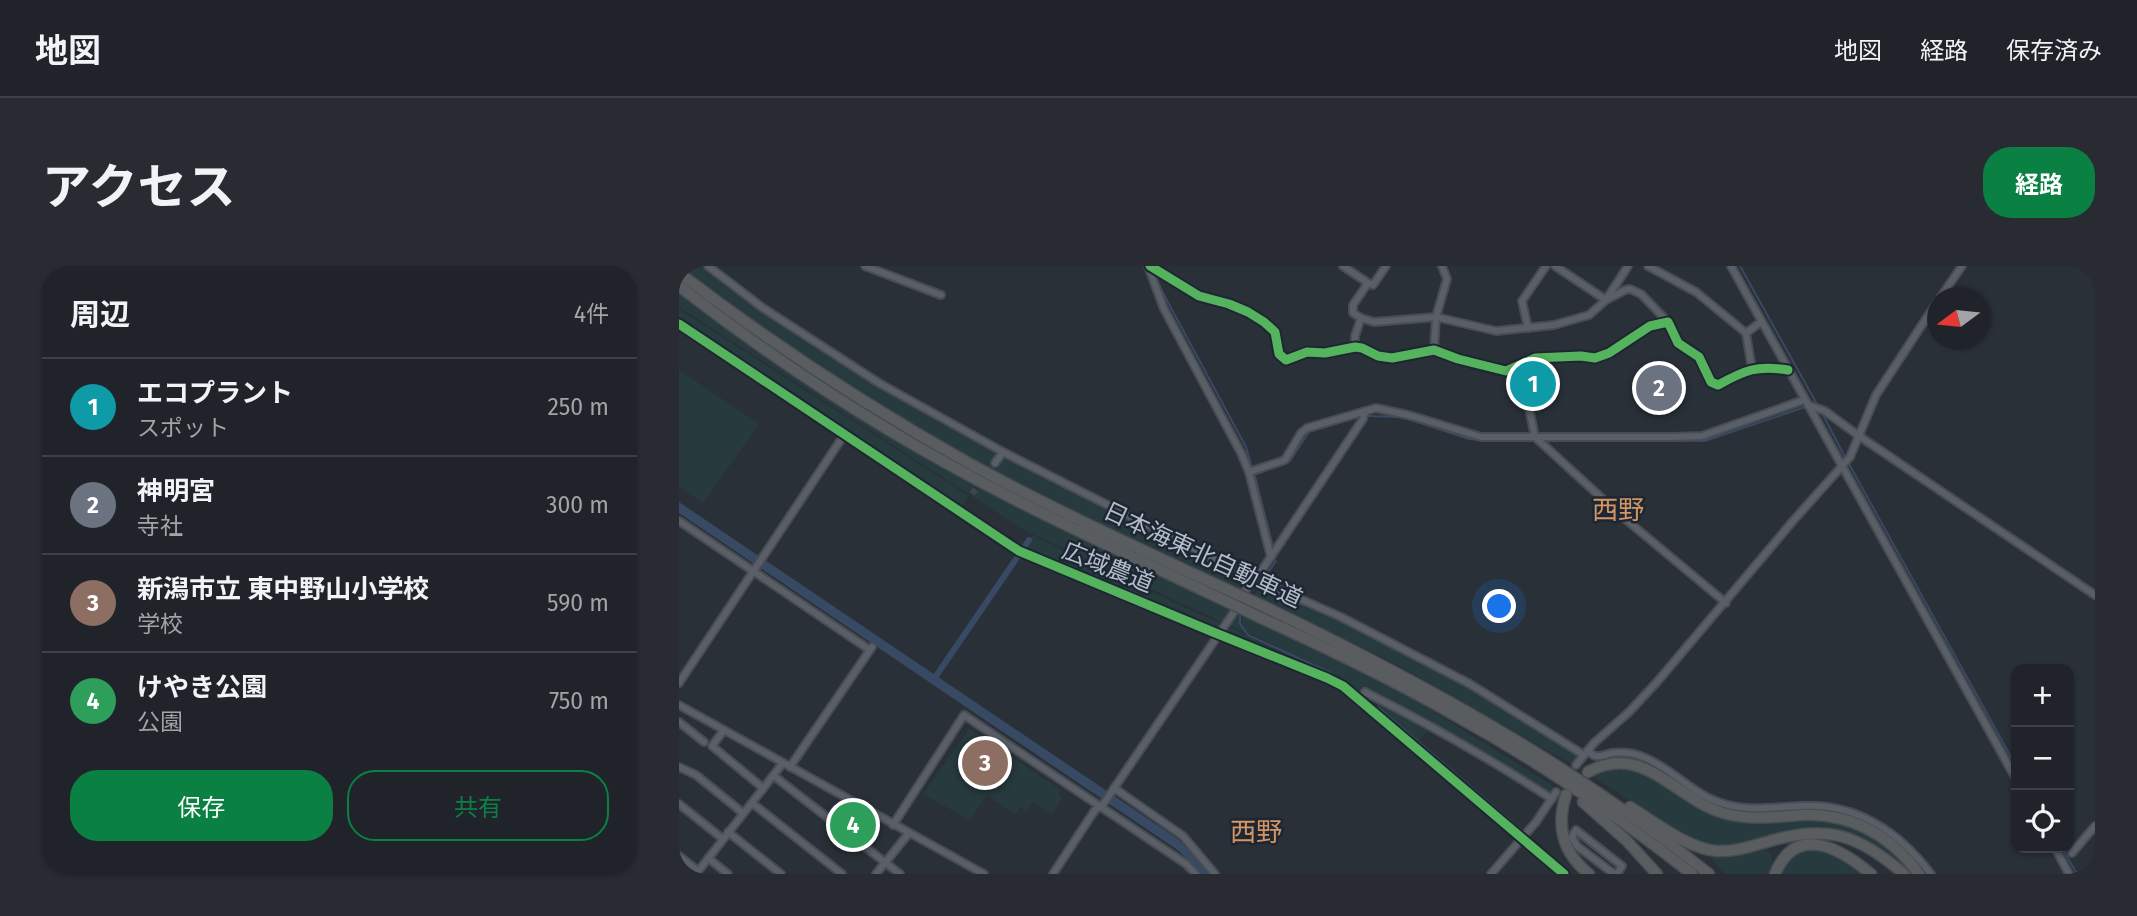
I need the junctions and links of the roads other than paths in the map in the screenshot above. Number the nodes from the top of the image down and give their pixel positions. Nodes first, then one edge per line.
1 (708, 266) edge
2 (865, 266) edge
3 (1149, 266) edge
4 (1343, 266) edge
5 (1386, 266) edge
6 (1443, 266) edge
7 (1546, 266) edge
8 (1555, 266) edge
9 (1627, 266) edge
10 (1648, 266) edge
11 (1731, 266) edge
12 (1962, 266) edge
13 (679, 273) edge
14 (1369, 283) junction
15 (679, 286) edge
16 (1948, 287) edge
17 (941, 295) dead end
18 (1606, 300) junction
19 (1436, 317) junction
20 (1927, 317) edge
21 (1361, 318) junction
22 (1668, 322) junction
23 (1761, 322) junction
24 (679, 324) edge
25 (1528, 328) junction
26 (1746, 333) junction
27 (1355, 347) junction
28 (1434, 350) junction
29 (1520, 365) junction
30 (1752, 369) junction
31 (1788, 370) junction
32 (1806, 402) junction
33 (1365, 412) junction
34 (844, 436) junction
35 (1859, 436) junction
36 (1535, 437) junction
37 (1003, 452) junction
38 (995, 463) tunnel mouth
39 (1842, 467) junction
40 (1249, 472) junction
41 (679, 521) edge
42 (1271, 557) junction
43 (755, 571) junction
44 (1254, 578) junction
45 (1213, 589) junction
46 (2095, 594) edge
47 (1725, 603) junction
48 (1262, 612) junction
49 (1218, 634) junction
50 (679, 683) edge
51 (1358, 701) junction
52 (679, 705) edge
53 (1458, 717) junction
54 (679, 722) edge
55 (724, 730) junction
56 (704, 742) dead end
57 (1533, 750) junction
58 (1586, 753) junction
59 (786, 765) junction
60 (1576, 765) dead end
61 (680, 770) edge
62 (2011, 770) edge
63 (1588, 772) dead end
64 (774, 776) junction
65 (763, 788) junction
66 (1113, 789) junction
67 (1561, 794) joint
68 (1552, 799) junction
69 (752, 803) junction
70 (679, 804) edge
71 (1102, 804) junction
72 (743, 813) junction
73 (893, 824) junction
74 (2095, 826) edge
75 (728, 832) junction
76 (909, 833) junction
77 (723, 838) junction
78 (1521, 839) junction
79 (2074, 851) edge
80 (2058, 853) edge
81 (679, 856) edge
82 (708, 858) junction
83 (885, 862) junction
84 (971, 871) edge
85 (697, 873) edge
86 (1213, 873) edge
87 (728, 874) edge
88 (781, 874) edge
89 (842, 874) edge
90 (876, 874) edge
91 (900, 874) edge
92 (984, 874) edge
93 (1053, 874) edge
94 (1196, 874) edge
95 (1491, 874) edge
96 (1562, 874) edge
97 (1589, 874) edge
98 (1616, 874) edge
99 (1657, 874) edge
100 (1692, 874) edge
101 (1709, 874) edge
102 (1775, 874) edge
103 (1871, 874) edge
104 (1904, 874) edge
105 (1919, 874) edge
106 (1931, 874) edge
107 (2069, 874) edge

1 - 37 street
2 - 17 street
3 - 27 street
3 - 40 street
4 - 14 street
5 - 14 street
6 - 19 street
7 - 25 street
8 - 18 street
9 - 18 street
10 - 26 street
11 - 23 street
12 - 16 street
13 - 45 highway, 日本海東北自動車道
14 - 21 street
15 - 45 highway, 日本海東北自動車道
18 - 22 street
18 - 25 street
19 - 21 street
19 - 25 street
19 - 28 street
20 - 35 street
21 - 27 street
22 - 29 street
22 - 30 street
23 - 26 street
23 - 31 street
24 - 34 street, 広域農道
26 - 30 street
27 - 28 street
28 - 29 street
29 - 36 street
30 - 31 street
31 - 32 street
32 - 35 street
32 - 36 street
32 - 39 street
33 - 36 street
33 - 40 street
33 - 42 street
34 - 43 street
34 - 49 street, 広域農道
35 - 39 street
35 - 46 street
36 - 47 street
37 - 38 street
37 - 44 street
39 - 47 street
39 - 62 street
40 - 42 street
41 - 43 street
42 - 44 street
43 - 50 street
43 - 59 street
44 - 49 street
44 - 58 street
45 - 48 highway, 日本海東北自動車道, bridge
47 - 58 street
48 - 53 highway, 日本海東北自動車道
48 - 57 highway, 日本海東北自動車道
49 - 51 street, 広域農道
49 - 66 street
51 - 68 street
51 - 78 street, 広域農道
52 - 55 street
53 - 99 highway
53 - 100 highway, 日本海東北自動車道
54 - 56 street
55 - 59 street
55 - 65 street
57 - 101 highway, 日本海東北自動車道
57 - 104 highway
58 - 60 street
58 - 106 street
59 - 64 street
59 - 73 street
61 - 72 street
63 - 105 highway
64 - 65 street
64 - 83 street
65 - 69 street
66 - 71 street
66 - 86 street
67 - 68 street
67 - 97 highway
68 - 78 street
69 - 72 street
69 - 89 street
70 - 77 street
71 - 73 street
71 - 93 street
71 - 94 street
72 - 75 street
73 - 76 street
74 - 79 street
75 - 77 street
75 - 88 street
76 - 83 street
76 - 84 street
77 - 82 street
78 - 95 street
78 - 96 street, 広域農道
80 - 107 street
81 - 85 street
82 - 85 street
82 - 87 street
83 - 90 street
83 - 91 street
84 - 92 street
98 - 98 street
102 - 103 highway

